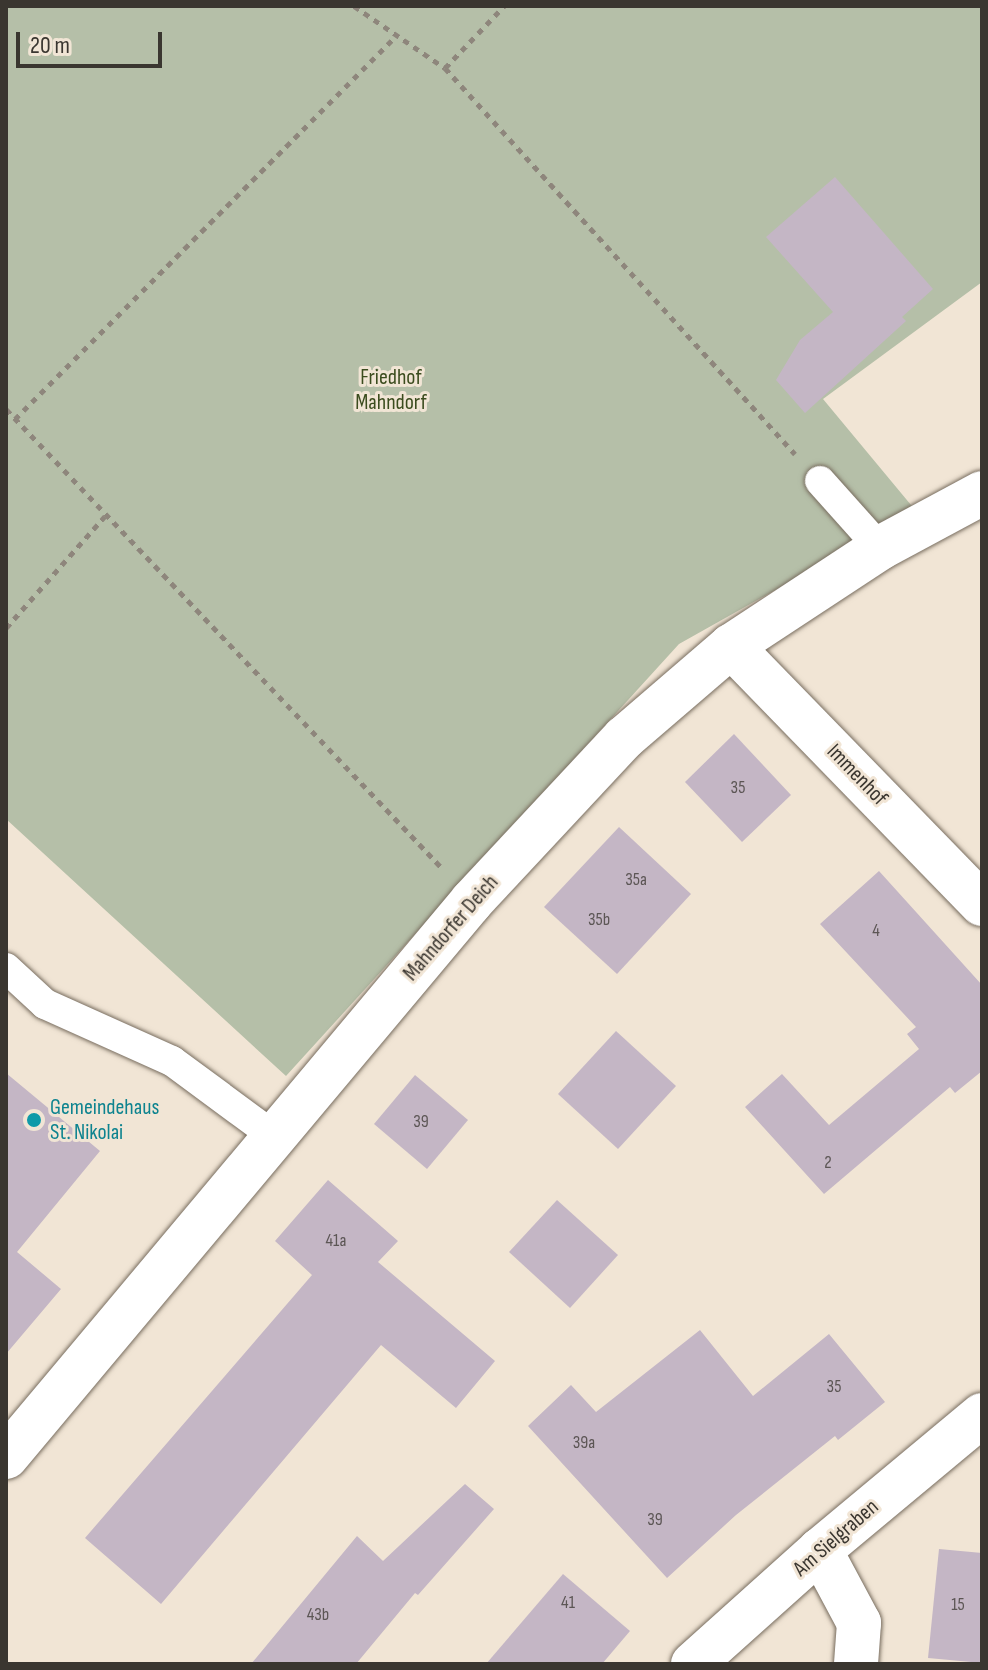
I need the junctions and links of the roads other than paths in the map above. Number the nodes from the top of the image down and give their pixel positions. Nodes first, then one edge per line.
1 (820, 481) road end
2 (982, 493) edge
3 (880, 548) junction
4 (731, 646) junction
5 (982, 904) edge
6 (6, 968) edge
7 (275, 1137) junction
8 (982, 1415) edge
9 (6, 1457) edge
10 (820, 1550) junction
11 (693, 1664) edge
12 (856, 1664) edge

1 - 3 lane
2 - 3 street, Mahndorfer Deich
3 - 4 street, Mahndorfer Deich
4 - 5 street, Immenhof
4 - 7 street, Mahndorfer Deich
6 - 7 lane
7 - 9 street, Mahndorfer Deich
8 - 10 street, Am Sielgraben
10 - 11 street, Am Sielgraben
10 - 12 street

